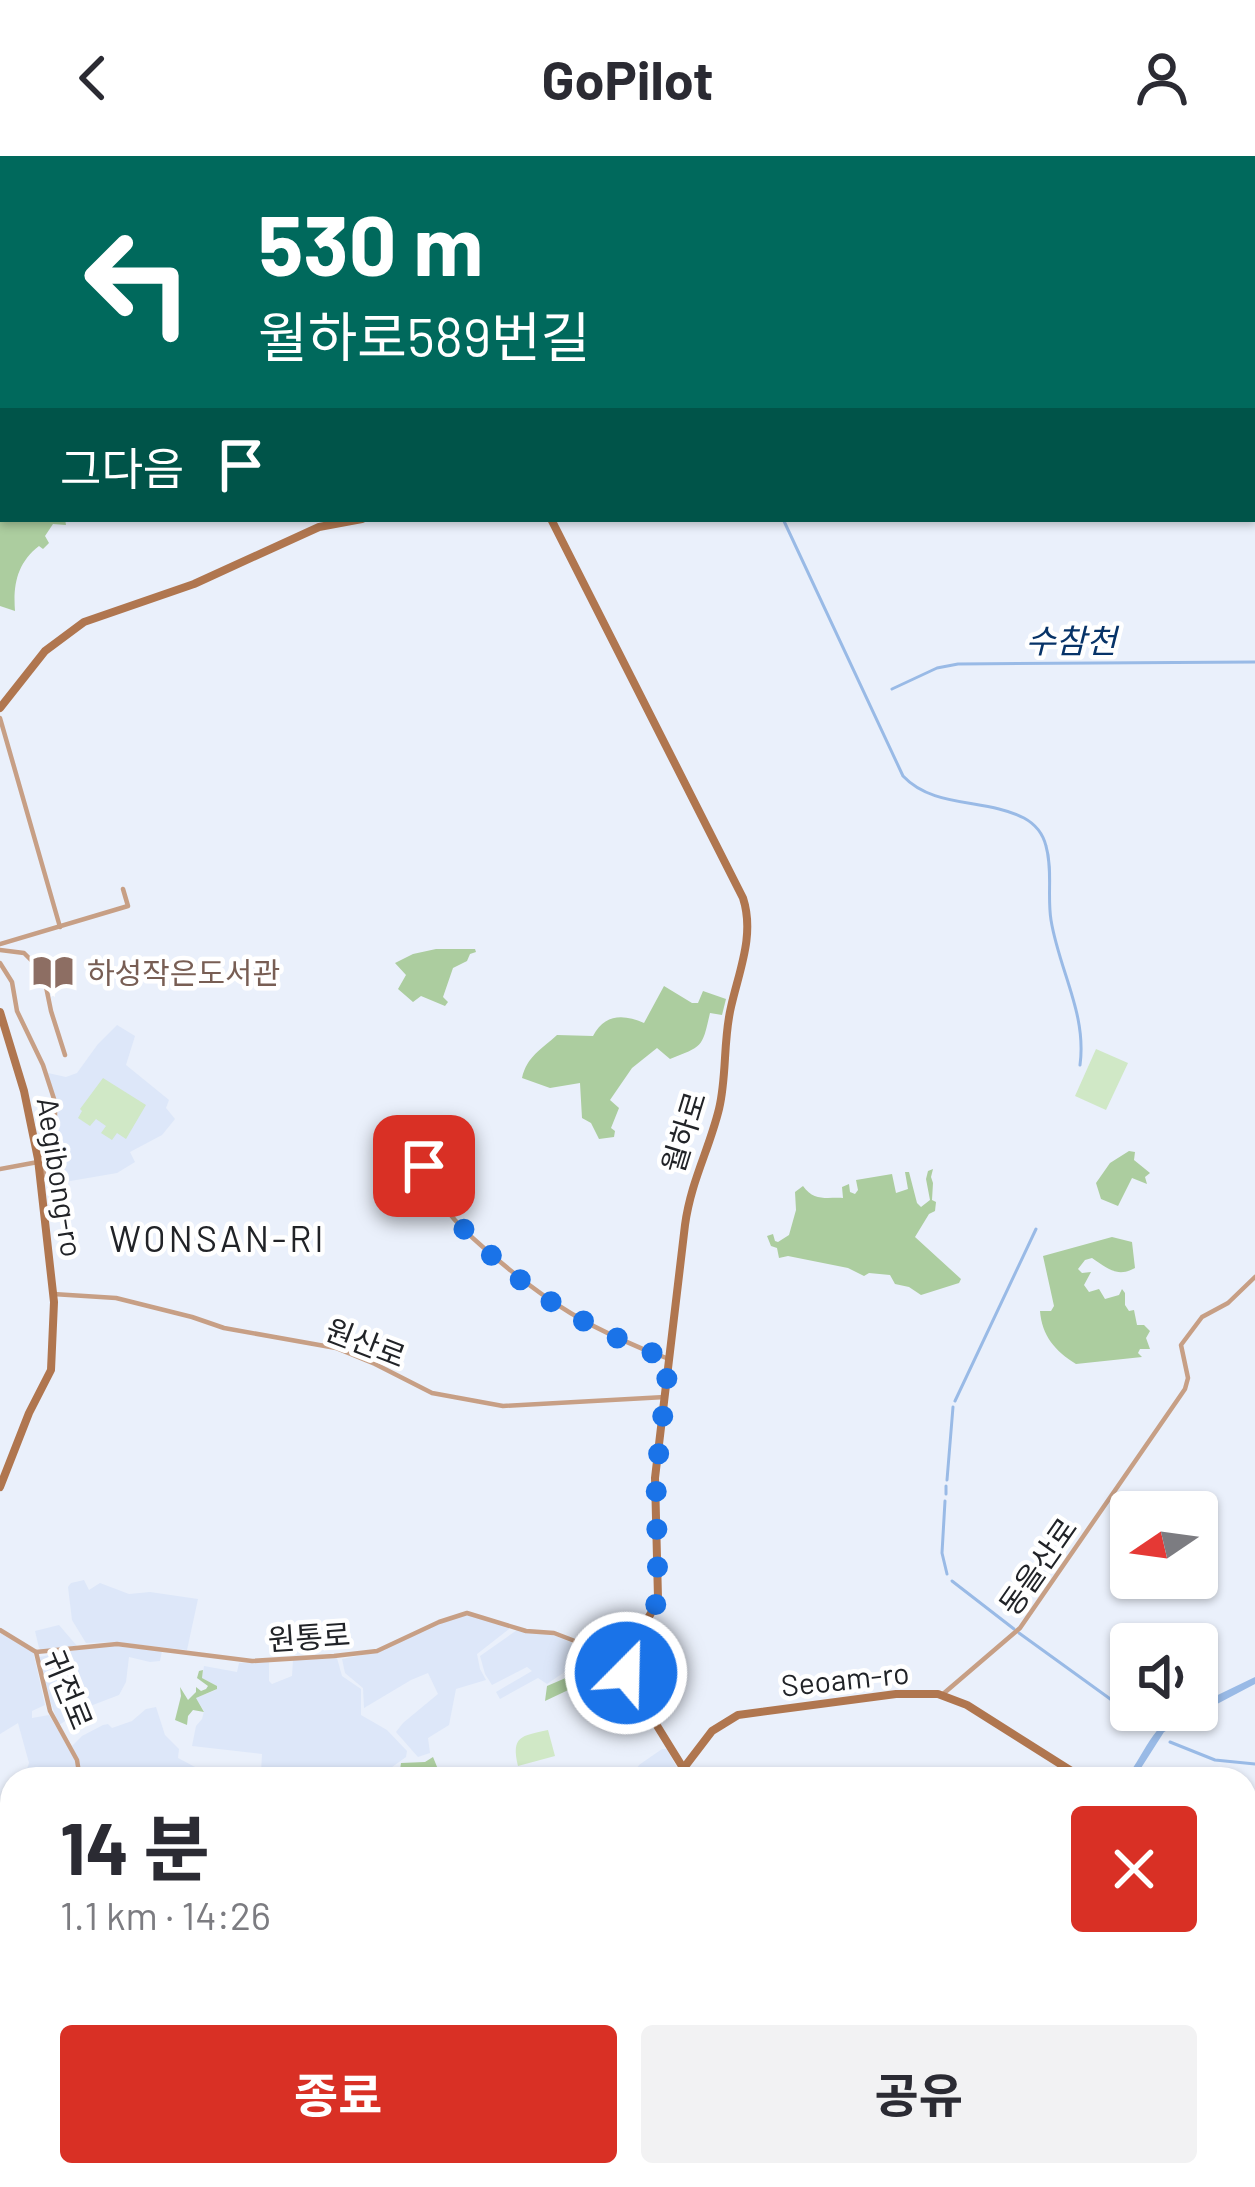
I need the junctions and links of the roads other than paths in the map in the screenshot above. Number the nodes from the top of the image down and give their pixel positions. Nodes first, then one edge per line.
1 (346, 522) edge
2 (553, 522) edge
3 (0, 708) edge
4 (0, 718) edge
5 (123, 889) dead end
6 (60, 927) junction
7 (0, 946) edge
8 (0, 963) edge
9 (0, 1012) edge
10 (65, 1055) dead end
11 (38, 1162) junction
12 (424, 1166) dead end
13 (0, 1169) edge
14 (42, 1182) junction
15 (1255, 1277) edge
16 (53, 1294) junction
17 (669, 1359) junction
18 (665, 1397) junction
19 (0, 1487) edge
20 (0, 1630) edge
21 (638, 1634) junction
22 (36, 1652) junction
23 (943, 1694) junction
24 (671, 1752) junction
25 (694, 1754) junction
26 (78, 1767) edge
27 (682, 1767) edge
28 (684, 1767) edge
29 (692, 1767) edge
30 (1065, 1767) edge

1 - 3 street
2 - 17 street, 월하로
4 - 6 street
5 - 6 street
6 - 7 street
7 - 10 street
8 - 14 street
9 - 11 street, Aegibong-ro
11 - 13 street
11 - 14 street, Aegibong-ro
12 - 17 street
14 - 16 street, Aegibong-ro
15 - 23 street, 동을산로
16 - 18 street, 원산로
16 - 19 street, Aegibong-ro
17 - 18 street, 월하로
18 - 21 street, 월하로
20 - 22 street, 귀전로
21 - 22 street, 원통로
21 - 24 street, 월하로
22 - 26 street, 귀전로
23 - 25 street, Seoam-ro
23 - 30 street, Seoam-ro
24 - 25 street
24 - 27 street, 월하로
25 - 28 street, Seoam-ro
25 - 29 street

